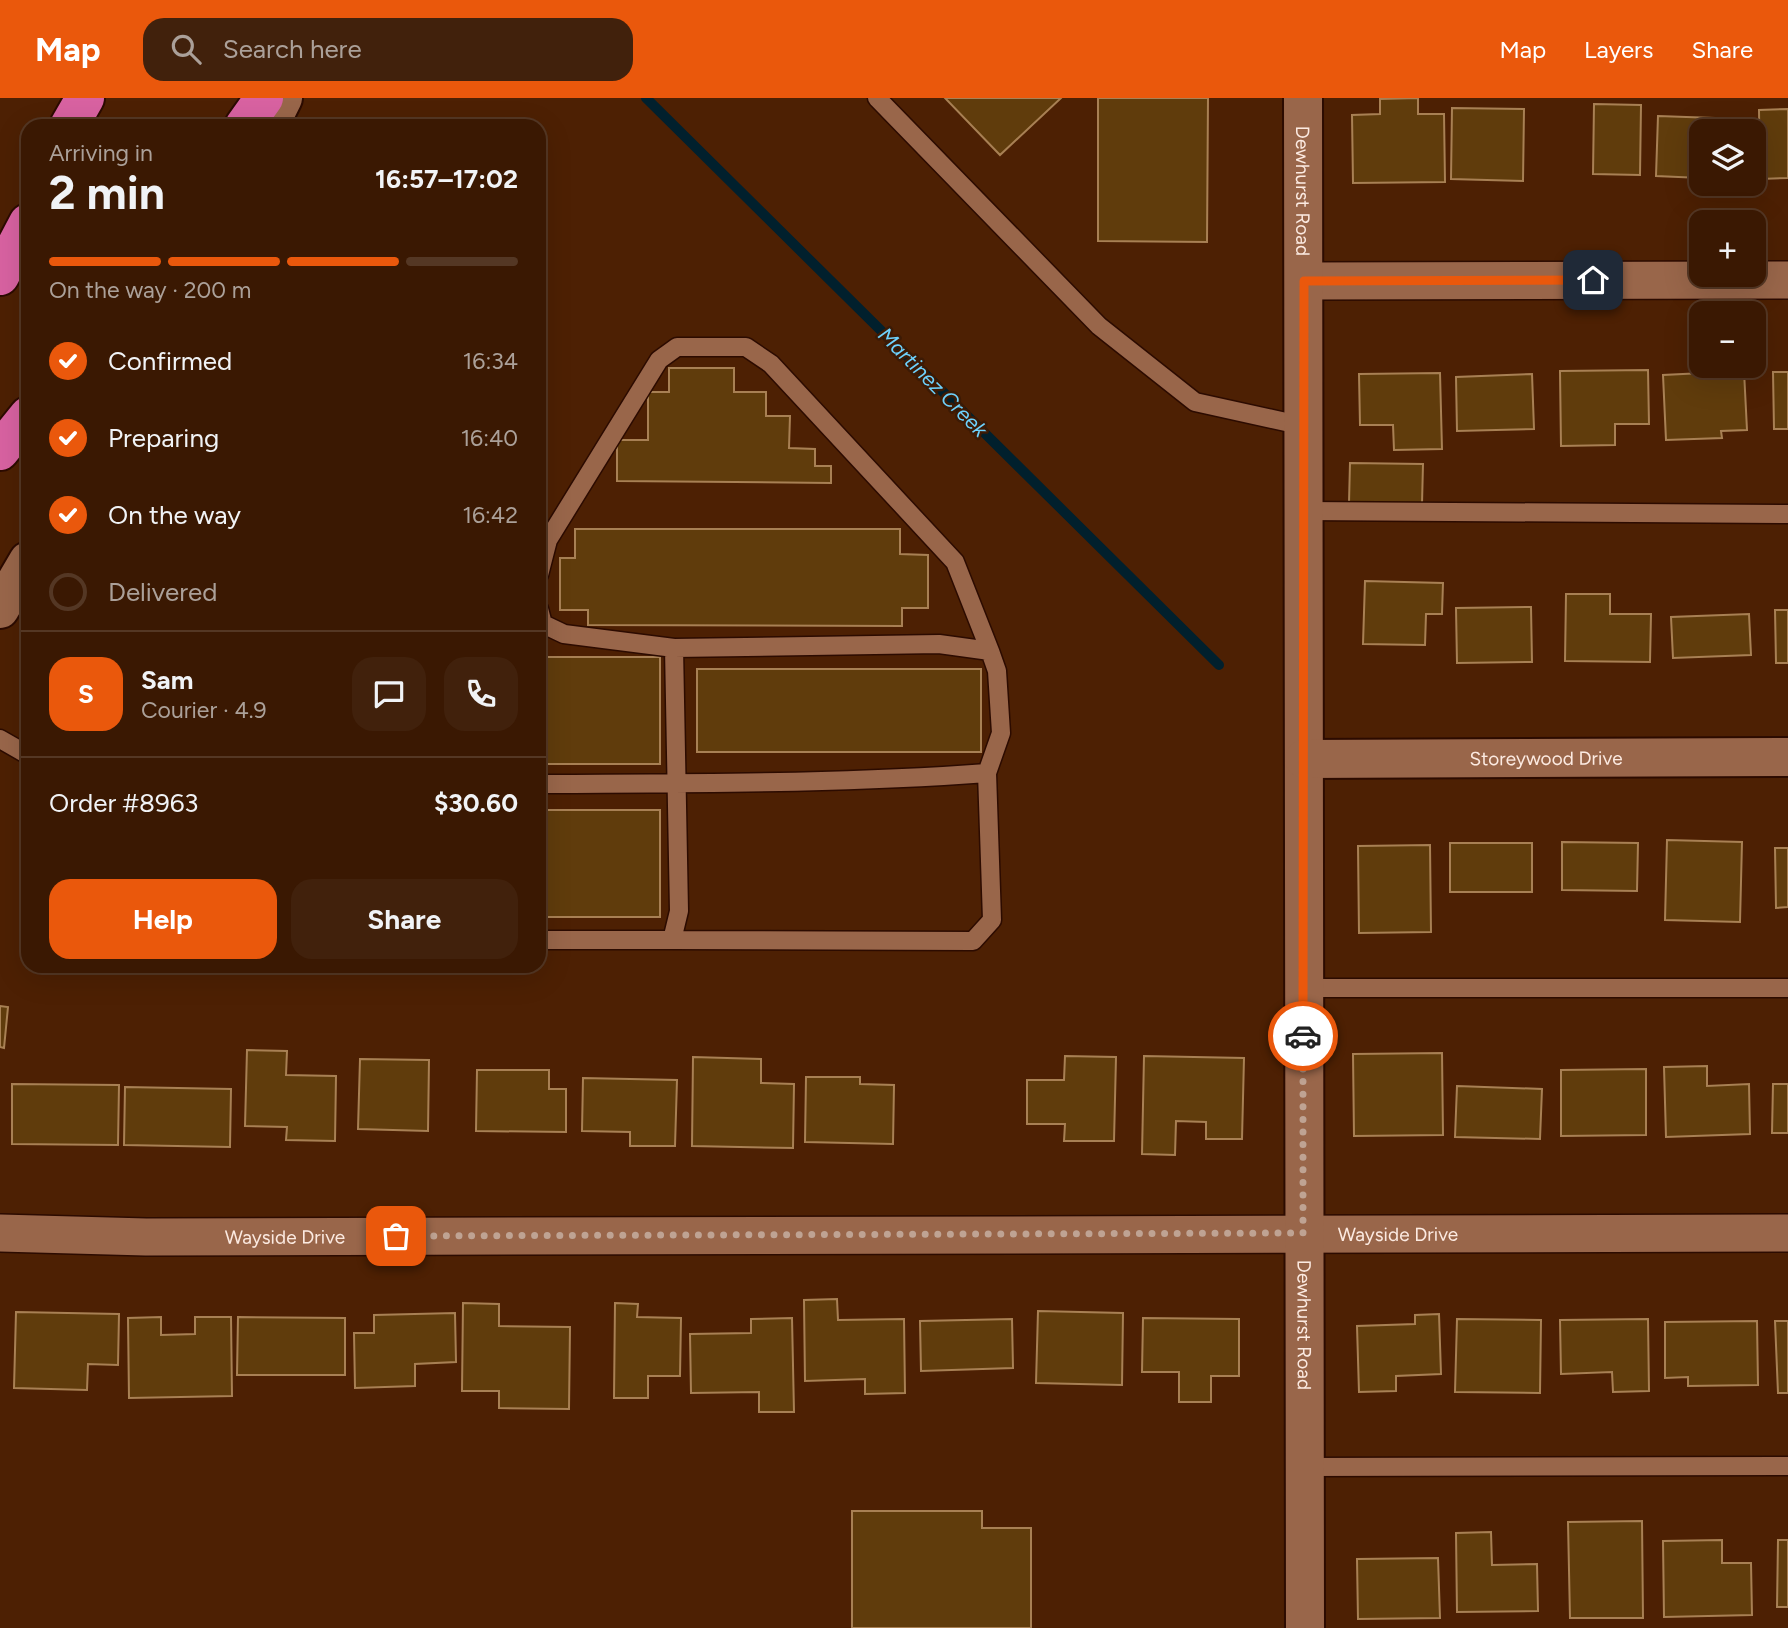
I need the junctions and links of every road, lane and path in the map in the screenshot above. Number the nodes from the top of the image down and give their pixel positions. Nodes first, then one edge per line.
1 (85, 98) edge
2 (94, 98) edge
3 (264, 98) edge
4 (284, 98) edge
5 (877, 98) edge
6 (1303, 98) edge
7 (73, 119) edge
8 (83, 119) edge
9 (249, 119) edge
10 (273, 119) edge
11 (21, 206) edge
12 (21, 236) edge
13 (0, 241) edge
14 (0, 276) edge
15 (1788, 279) edge
16 (1304, 281) junction
17 (21, 425) edge
18 (1304, 426) junction
19 (0, 451) edge
20 (1304, 511) junction
21 (1788, 514) edge
22 (546, 548) edge
23 (21, 573) edge
24 (0, 609) edge
25 (546, 625) edge
26 (674, 648) junction
27 (990, 651) junction
28 (0, 739) edge
29 (21, 751) edge
30 (1788, 757) edge
31 (1304, 759) junction
32 (987, 773) junction
33 (678, 782) junction
34 (546, 784) edge
35 (546, 940) edge
36 (672, 940) junction
37 (1304, 988) junction
38 (1788, 988) edge
39 (0, 1233) edge
40 (1303, 1233) junction
41 (1788, 1233) edge
42 (1788, 1466) edge
43 (1305, 1467) junction
44 (1305, 1628) edge

1 - 7 highway
2 - 8 highway
3 - 9 highway
4 - 10 street
5 - 18 lane
6 - 16 street, Dewhurst Road
11 - 13 highway
12 - 14 highway
15 - 16 street
16 - 18 street, Dewhurst Road
17 - 19 highway
18 - 20 street, Dewhurst Road
20 - 21 lane
20 - 31 street, Dewhurst Road
22 - 27 lane
23 - 24 street
25 - 26 lane
26 - 27 lane
26 - 33 lane
27 - 32 lane
28 - 29 lane
30 - 31 street, Storeywood Drive
31 - 37 street, Dewhurst Road
32 - 33 lane
32 - 36 lane
33 - 34 lane
33 - 36 lane
35 - 36 lane
37 - 38 lane
37 - 40 street, Dewhurst Road
39 - 40 street, Wayside Drive
40 - 41 street, Wayside Drive
40 - 43 street, Dewhurst Road
42 - 43 lane
43 - 44 street, Dewhurst Road

